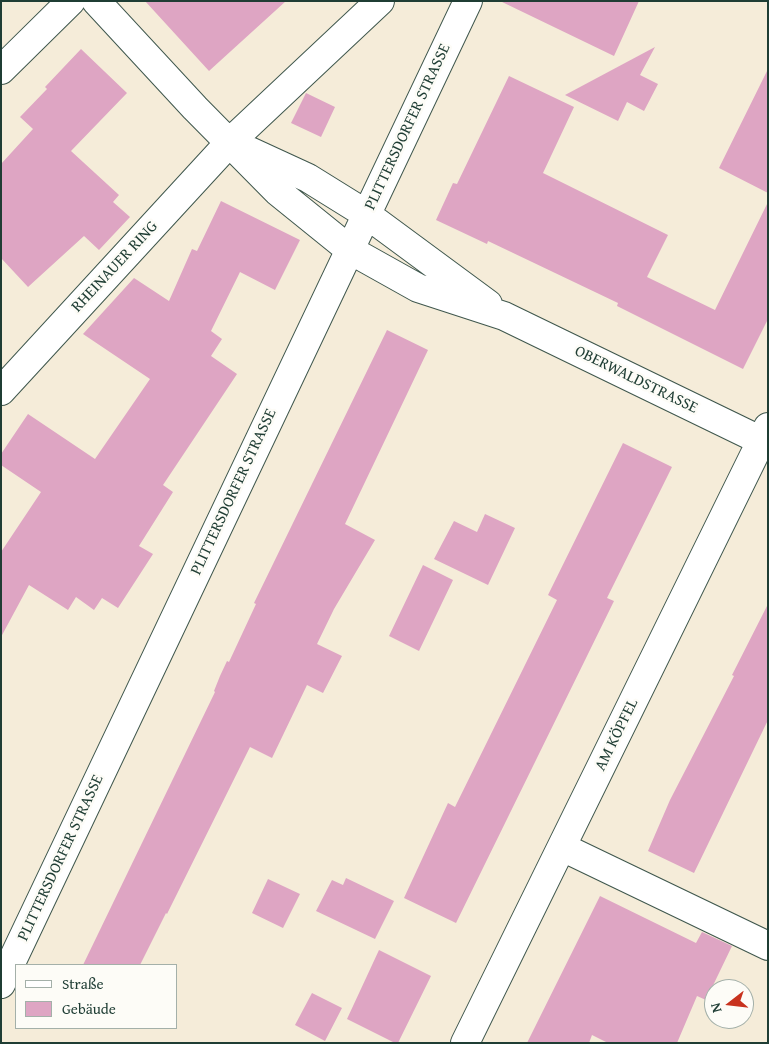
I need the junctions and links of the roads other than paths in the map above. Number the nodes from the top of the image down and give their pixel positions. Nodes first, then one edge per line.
1 (72, 1) edge
2 (96, 1) edge
3 (380, 1) edge
4 (468, 1) edge
5 (1, 70) edge
6 (230, 142) junction
7 (366, 214) junction
8 (350, 250) junction
9 (504, 316) junction
10 (1, 391) edge
11 (766, 437) edge
12 (562, 847) junction
13 (768, 946) edge
14 (1, 984) edge
15 (465, 1043) edge

1 - 5 street
2 - 6 street
3 - 6 street, RHEINAUER RING
4 - 7 street, PLITTERSDORFER STRASSE
6 - 7 street
6 - 8 street
6 - 10 street, RHEINAUER RING
7 - 8 street, PLITTERSDORFER STRASSE
7 - 9 street, OBERWALDSTRASSE
8 - 9 street, OBERWALDSTRASSE
8 - 14 street, PLITTERSDORFER STRASSE
9 - 11 street, OBERWALDSTRASSE
11 - 12 street, AM KÖPFEL
12 - 13 street
12 - 15 street, AM KÖPFEL

